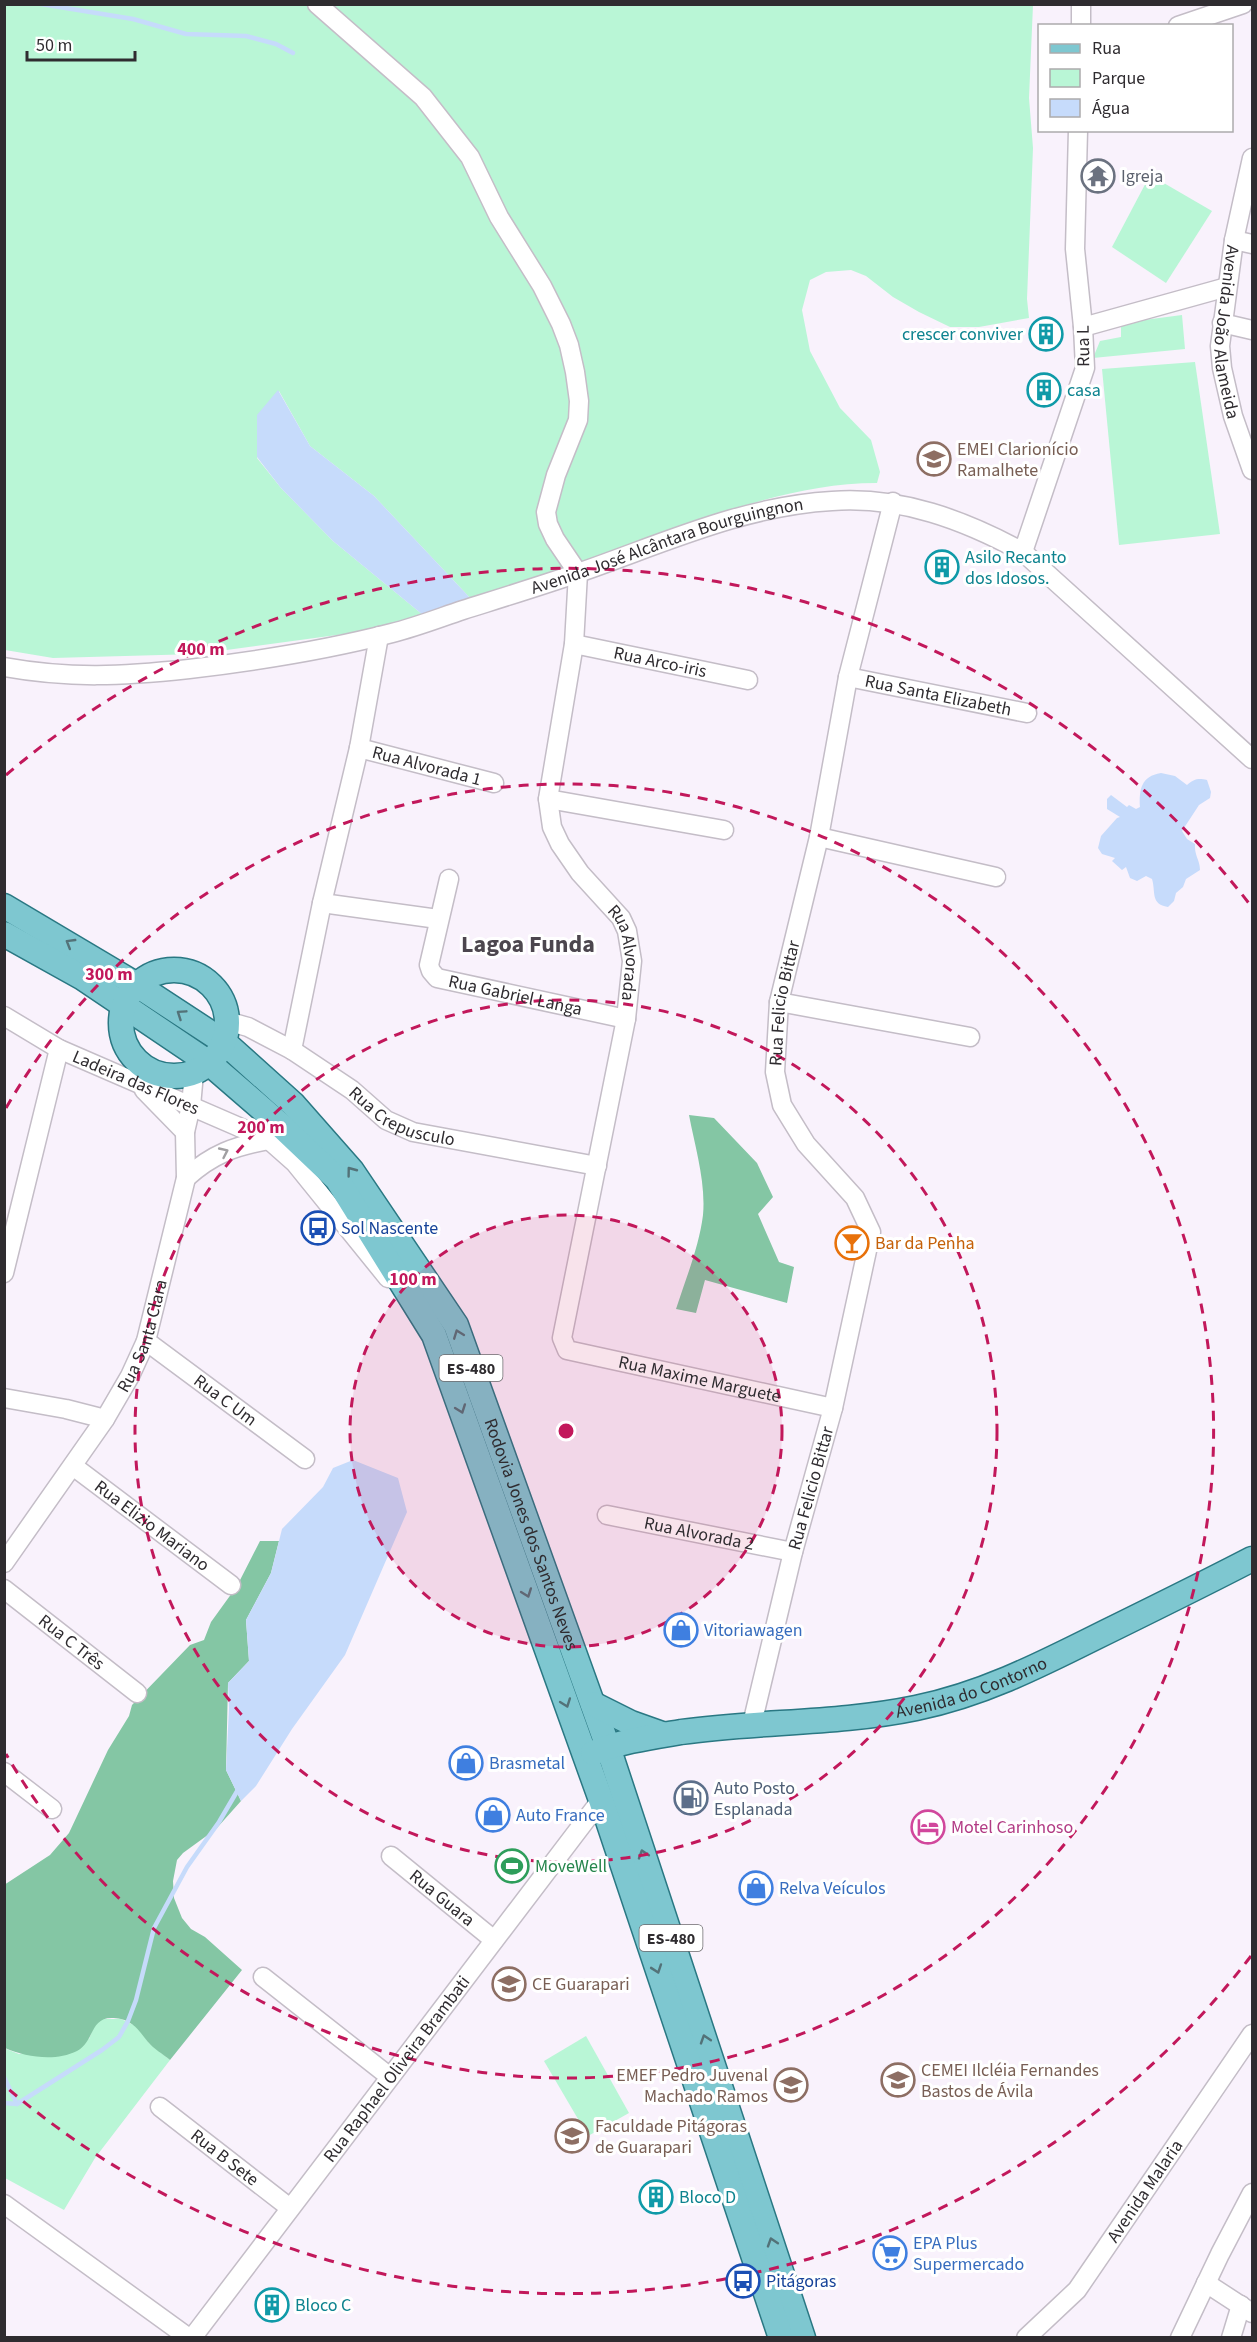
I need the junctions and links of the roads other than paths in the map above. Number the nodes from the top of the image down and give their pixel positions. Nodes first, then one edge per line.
1 (317, 4) edge
2 (1081, 4) edge
3 (1243, 5) edge
4 (1081, 24) edge
5 (1184, 24) edge
6 (1078, 132) edge
7 (1252, 158) edge
8 (1234, 240) junction
9 (1252, 243) edge
10 (1227, 287) junction
11 (1222, 323) junction
12 (1083, 327) junction
13 (1252, 330) edge
14 (1233, 416) junction
15 (1252, 419) edge
16 (1252, 470) edge
17 (893, 502) junction
18 (1023, 552) junction
19 (578, 573) junction
20 (379, 636) junction
21 (573, 644) junction
22 (4, 667) edge
23 (848, 677) junction
24 (748, 680) dead end
25 (1028, 712) dead end
26 (359, 748) junction
27 (1252, 759) edge
28 (494, 783) dead end
29 (548, 799) junction
30 (724, 830) dead end
31 (819, 837) junction
32 (996, 877) dead end
33 (448, 879) dead end
34 (322, 903) junction
35 (4, 906) edge
36 (438, 919) junction
37 (4, 934) edge
38 (137, 985) junction
39 (779, 1002) junction
40 (124, 1005) junction
41 (4, 1016) edge
42 (626, 1019) junction
43 (225, 1032) junction
44 (970, 1037) dead end
45 (59, 1048) junction
46 (292, 1050) junction
47 (202, 1068) junction
48 (138, 1074) junction
49 (191, 1107) junction
50 (186, 1132) junction
51 (269, 1140) junction
52 (597, 1166) junction
53 (186, 1178) junction
54 (4, 1273) edge
55 (434, 1335) junction
56 (146, 1341) junction
57 (567, 1350) joint
58 (4, 1398) edge
59 (833, 1408) junction
60 (105, 1419) junction
61 (305, 1459) dead end
62 (73, 1466) junction
63 (606, 1515) dead end
64 (793, 1552) junction
65 (1252, 1559) edge
66 (4, 1563) edge
67 (231, 1585) dead end
68 (4, 1589) edge
69 (137, 1693) dead end
70 (593, 1704) junction
71 (752, 1724) junction
72 (664, 1735) junction
73 (611, 1755) junction
74 (589, 1767) junction
75 (4, 1772) edge
76 (601, 1800) junction
77 (52, 1809) dead end
78 (391, 1856) dead end
79 (494, 1940) junction
80 (263, 1977) dead end
81 (1252, 2034) edge
82 (390, 2077) junction
83 (160, 2107) dead end
84 (1252, 2193) edge
85 (747, 2203) junction
86 (4, 2204) edge
87 (290, 2208) junction
88 (1206, 2283) junction
89 (1247, 2309) edge
90 (1036, 2335) edge
91 (190, 2337) edge
92 (781, 2337) edge
93 (803, 2337) edge
94 (1180, 2337) edge
95 (1231, 2337) edge

1 - 19 street
2 - 4 street
3 - 5 street
6 - 12 street, Rua L
7 - 8 street, Avenida João Alameida
8 - 9 street
8 - 10 street, Avenida João Alameida
10 - 11 street, Avenida João Alameida
10 - 12 street
11 - 13 street
11 - 14 street, Avenida João Alameida
12 - 18 street, Rua L
14 - 15 street
14 - 16 street, Avenida João Alameida
17 - 18 street, Avenida José Alcântara Bourguingnon
17 - 19 street, Avenida José Alcântara Bourguingnon
17 - 23 street, Rua Felicio Bittar
18 - 27 street, Avenida José Alcântara Bourguingnon
19 - 20 street, Avenida José Alcântara Bourguingnon
19 - 21 street, Rua Alvorada
20 - 22 street, Avenida José Alcântara Bourguingnon
20 - 26 street
21 - 24 street, Rua Arco-iris
21 - 29 street, Rua Alvorada
23 - 25 street, Rua Santa Elizabeth
23 - 31 street, Rua Felicio Bittar
26 - 28 street, Rua Alvorada 1
26 - 34 street
29 - 30 street
29 - 42 street, Rua Alvorada
31 - 32 street
31 - 39 street, Rua Felicio Bittar
33 - 36 street, Rua Gabriel Langa
34 - 36 street
34 - 46 street
38 -> 35 main road, Rodovia Jones dos Santos Neves / ES-480
36 - 42 street, Rua Gabriel Langa
37 - 40 main road, Rodovia Jones dos Santos Neves / ES-480
38 - 40 main road
43 -> 38 main road, Rodovia Jones dos Santos Neves / ES-480
38 - 43 main road
39 - 44 street
39 - 59 street, Rua Felicio Bittar
40 - 47 main road, Rodovia Jones dos Santos Neves / ES-480
40 - 48 main road
41 - 45 street, Ladeira das Flores
42 - 52 street, Rua Alvorada
43 - 46 street, Rua Crepusculo
43 - 47 main road
70 -> 43 main road, Rodovia Jones dos Santos Neves / ES-480
45 - 48 street, Ladeira das Flores
45 - 54 street
46 - 52 street, Rua Crepusculo
47 - 48 main road
47 - 49 street, Rua Santa Clara
47 - 55 main road, Rodovia Jones dos Santos Neves / ES-480
48 - 49 street, Ladeira das Flores
48 - 50 street
49 - 50 street, Rua Santa Clara
49 - 51 street, Ladeira das Flores
50 - 53 street, Rua Santa Clara
53 -> 51 street
51 - 55 street, Ladeira das Flores
52 - 57 street, Rua Alvorada
53 - 56 street, Rua Santa Clara
55 -> 74 main road, Rodovia Jones dos Santos Neves / ES-480
56 - 60 street, Rua Santa Clara
56 - 61 street, Rua C Um
57 - 59 street, Rua Maxime Marguete
58 - 60 street
59 - 64 street, Rua Felicio Bittar
60 - 62 street, Rua Santa Clara
62 - 66 street, Rua Santa Clara
62 - 67 street, Rua Elizio Mariano
63 - 64 street, Rua Alvorada 2
64 - 71 street, Rua Felicio Bittar
65 - 71 main road, Avenida do Contorno
68 - 69 street, Rua C Três
70 - 72 main road
70 - 73 main road, Rodovia Jones dos Santos Neves / ES-480
71 - 72 main road, Avenida do Contorno
72 - 73 main road, Avenida do Contorno
73 - 74 main road, Avenida do Contorno
85 -> 73 main road, Rodovia Jones dos Santos Neves / ES-480
74 - 76 main road, Rodovia Jones dos Santos Neves / ES-480
75 - 77 street
76 - 79 street, Rua Raphael Oliveira Brambati
76 -> 85 main road, Rodovia Jones dos Santos Neves / ES-480
78 - 79 street, Rua Guara
79 - 82 street, Rua Raphael Oliveira Brambati
80 - 82 street
81 - 90 street, Avenida Malaria
82 - 87 street, Rua Raphael Oliveira Brambati
83 - 87 street, Rua B Sete
84 - 88 street
85 - 92 main road, Rodovia Jones dos Santos Neves / ES-480
93 -> 85 main road, Rodovia Jones dos Santos Neves / ES-480
86 - 91 street
87 - 91 street, Rua Raphael Oliveira Brambati
88 - 89 street
88 - 94 street
89 - 95 street

